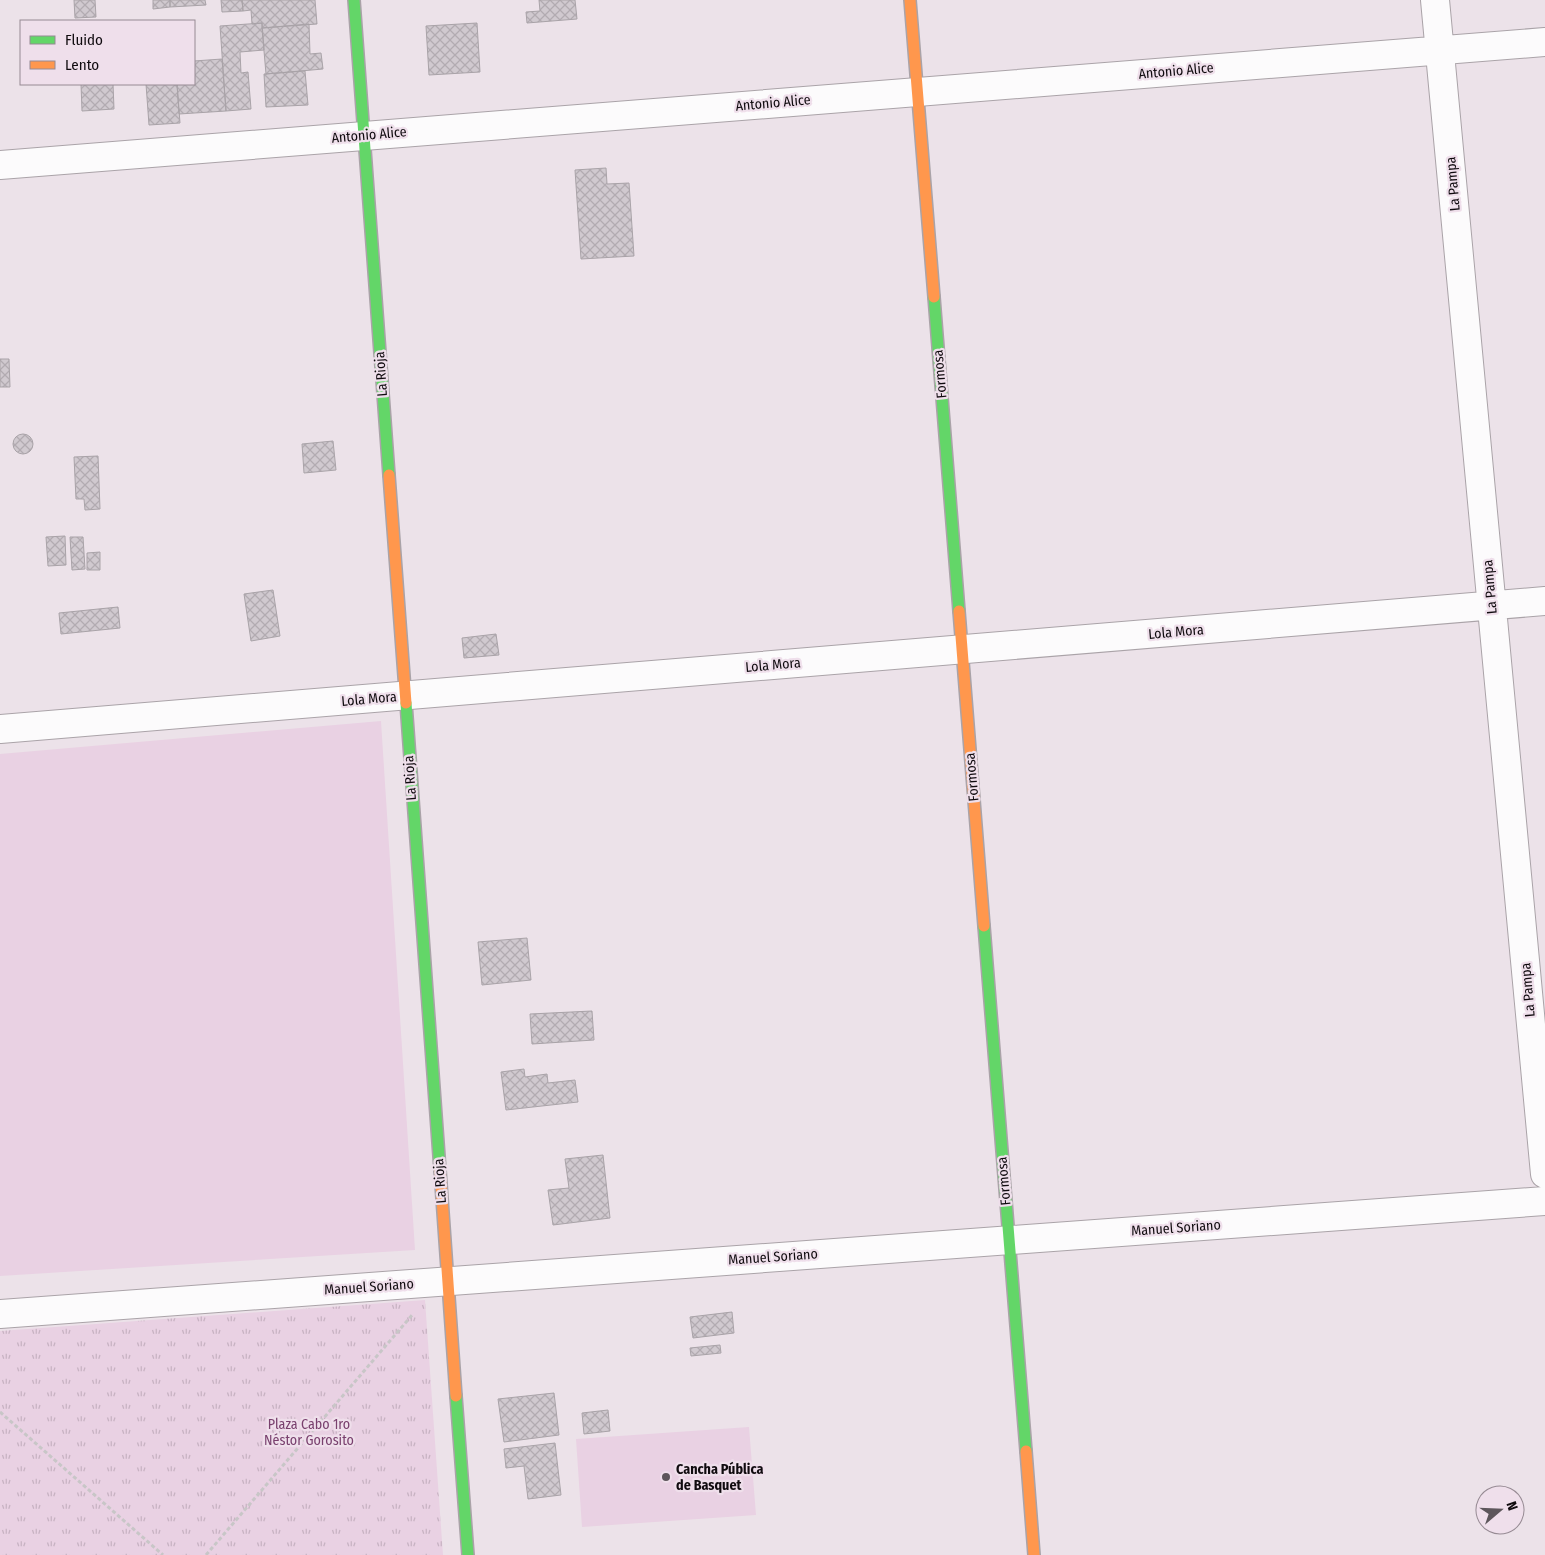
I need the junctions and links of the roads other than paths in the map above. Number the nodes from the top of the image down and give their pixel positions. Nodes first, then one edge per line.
1 (354, 0) edge
2 (910, 0) edge
3 (1436, 0) edge
4 (1545, 42) edge
5 (1440, 50) junction
6 (918, 92) junction
7 (364, 136) junction
8 (0, 165) edge
9 (1545, 602) edge
10 (1492, 606) junction
11 (962, 650) junction
12 (404, 696) junction
13 (0, 729) edge
14 (1545, 1174) edge
15 (1545, 1201) edge
16 (1009, 1240) junction
17 (448, 1281) junction
18 (0, 1314) edge
19 (468, 1555) edge
20 (1034, 1555) edge

1 - 7 street, La Rioja
2 - 6 street, Formosa
3 - 5 street, La Pampa
4 - 5 street, Antonio Alice
5 - 6 street, Antonio Alice
5 - 10 street, La Pampa
6 - 7 street, Antonio Alice
6 - 11 street, Formosa
7 - 8 street, Antonio Alice
7 - 12 street, La Rioja
9 - 10 street, Lola Mora
10 - 11 street, Lola Mora
10 - 14 street, La Pampa
11 - 12 street, Lola Mora
11 - 16 street, Formosa
12 - 13 street, Lola Mora
12 - 17 street, La Rioja
15 - 16 street, Manuel Soriano
16 - 17 street, Manuel Soriano
16 - 20 street, Formosa
17 - 18 street, Manuel Soriano
17 - 19 street, La Rioja

